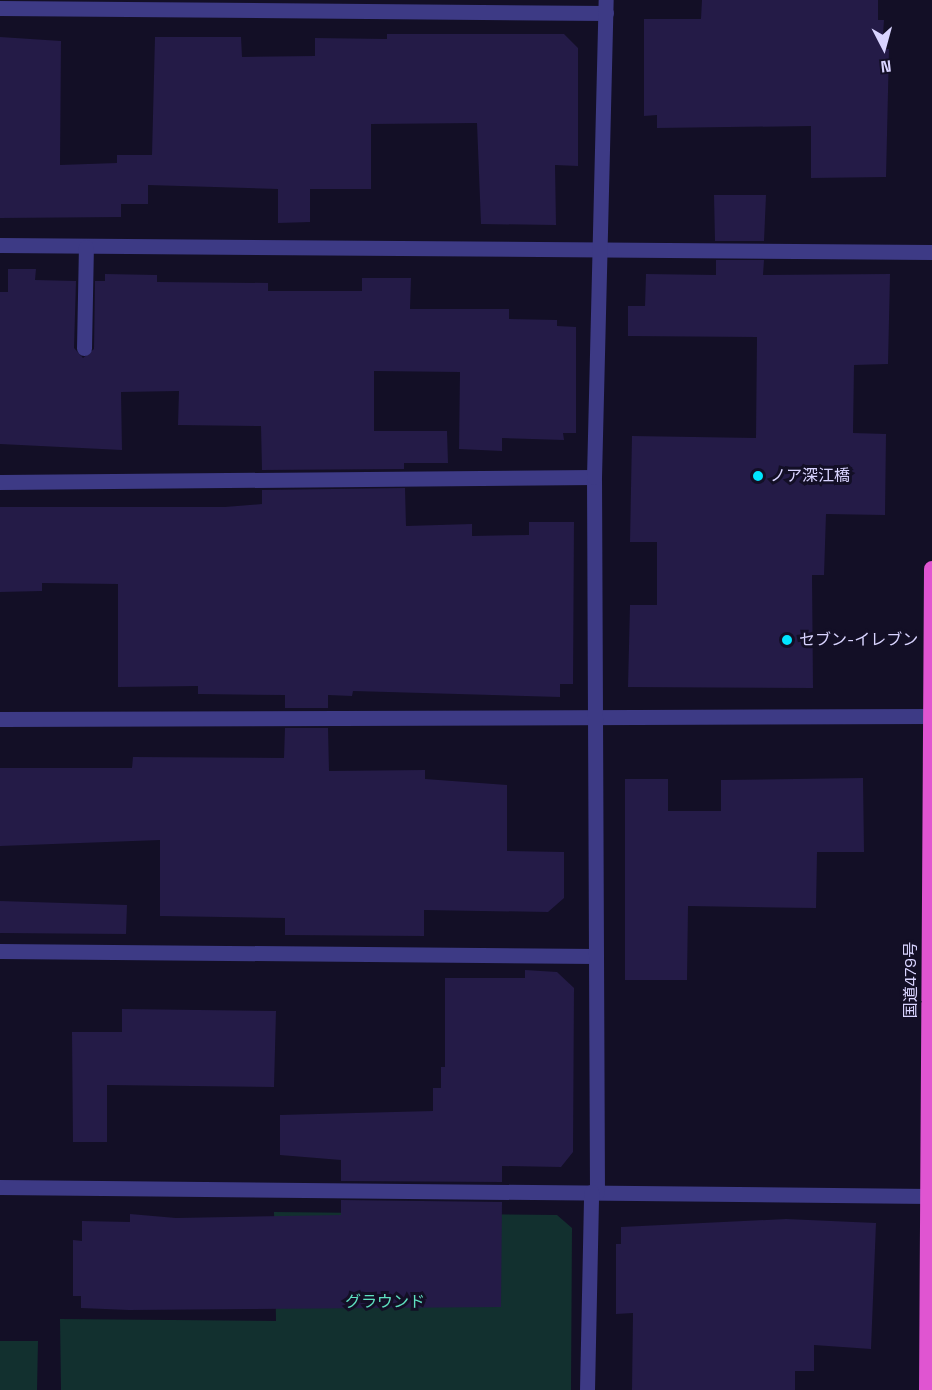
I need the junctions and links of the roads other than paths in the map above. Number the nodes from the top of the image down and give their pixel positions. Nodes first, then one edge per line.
1 (606, 7) edge
2 (0, 8) edge
3 (0, 245) edge
4 (86, 247) junction
5 (600, 250) junction
6 (932, 252) edge
7 (84, 348) dead end
8 (594, 477) junction
9 (0, 482) edge
10 (932, 569) edge
11 (597, 715) junction
12 (931, 716) edge
13 (0, 719) edge
14 (0, 951) edge
15 (595, 956) junction
16 (0, 1187) edge
17 (594, 1192) junction
18 (930, 1196) junction
19 (587, 1390) edge
20 (927, 1390) edge

1 - 2 street
1 - 5 street
3 - 4 street
4 - 5 street
4 - 7 street
5 - 6 street
5 - 8 street
8 - 9 street
8 - 11 street
10 - 12 highway, 国道479号
11 - 12 street
11 - 13 street
11 - 15 street
12 - 18 highway, 国道479号
14 - 15 street
15 - 17 street
16 - 17 street
17 - 18 street
17 - 19 street
18 - 20 highway, 国道479号

